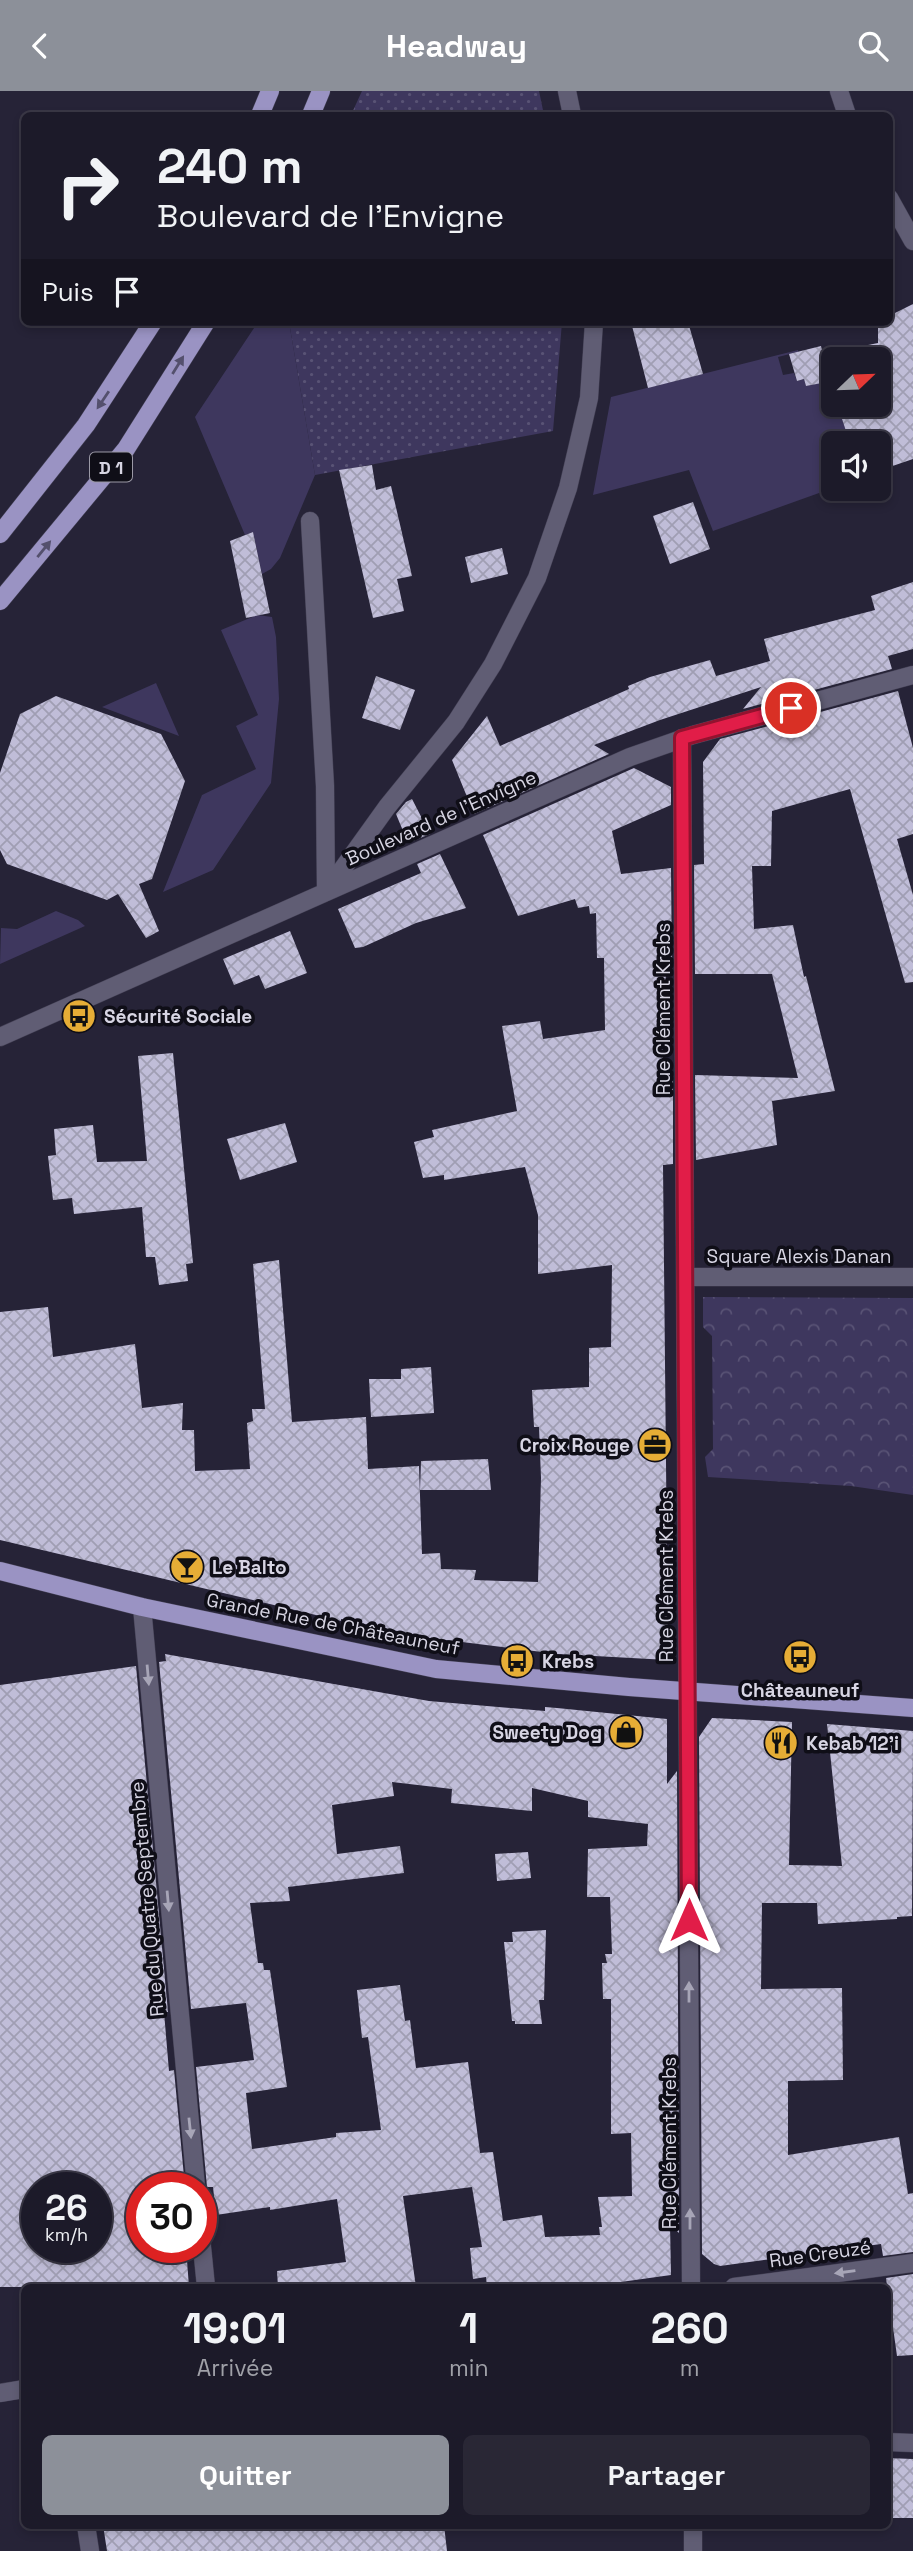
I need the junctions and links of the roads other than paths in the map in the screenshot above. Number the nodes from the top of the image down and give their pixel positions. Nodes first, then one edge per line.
1 (270, 91) edge
2 (321, 91) edge
3 (567, 91) edge
4 (839, 91) edge
5 (261, 112) edge
6 (312, 112) edge
7 (571, 112) edge
8 (846, 112) edge
9 (893, 205) edge
10 (913, 241) edge
11 (150, 326) edge
12 (203, 326) edge
13 (594, 326) edge
14 (310, 521) dead end
15 (0, 534) edge
16 (0, 601) edge
17 (913, 675) edge
18 (682, 738) junction
19 (326, 892) junction
20 (0, 1037) edge
21 (686, 1277) junction
22 (913, 1277) edge
23 (0, 1571) edge
24 (142, 1607) junction
25 (687, 1692) junction
26 (913, 1708) edge
27 (195, 2172) edge
28 (204, 2263) edge
29 (913, 2263) edge
30 (206, 2284) edge
31 (691, 2284) edge
32 (756, 2284) edge
33 (21, 2390) edge
34 (0, 2393) edge
35 (891, 2442) edge
36 (913, 2443) edge
37 (87, 2529) edge
38 (693, 2529) edge
39 (90, 2551) edge
40 (693, 2551) edge

1 - 5 main road
2 - 6 main road
3 - 7 street
4 - 8 street
9 - 10 street
11 -> 15 main road, D 1
16 -> 12 main road, D 1
13 - 19 street
14 - 19 street
17 - 18 street, Boulevard de l'Envigne
18 - 19 street, Boulevard de l'Envigne
18 - 21 street, Rue Clément Krebs
19 - 20 street, Boulevard de l'Envigne
21 - 22 street, Square Alexis Danan
21 - 25 street, Rue Clément Krebs
23 - 24 main road, Grande Rue de Châteauneuf
24 - 25 main road, Grande Rue de Châteauneuf
24 -> 27 street, Rue du Quatre Septembre
25 - 26 main road, Grande Rue de Châteauneuf
31 -> 25 street, Rue Clément Krebs
28 - 30 street
29 -> 32 street, Rue Creuzé
33 - 34 street
35 - 36 street
37 - 39 street
38 - 40 street

